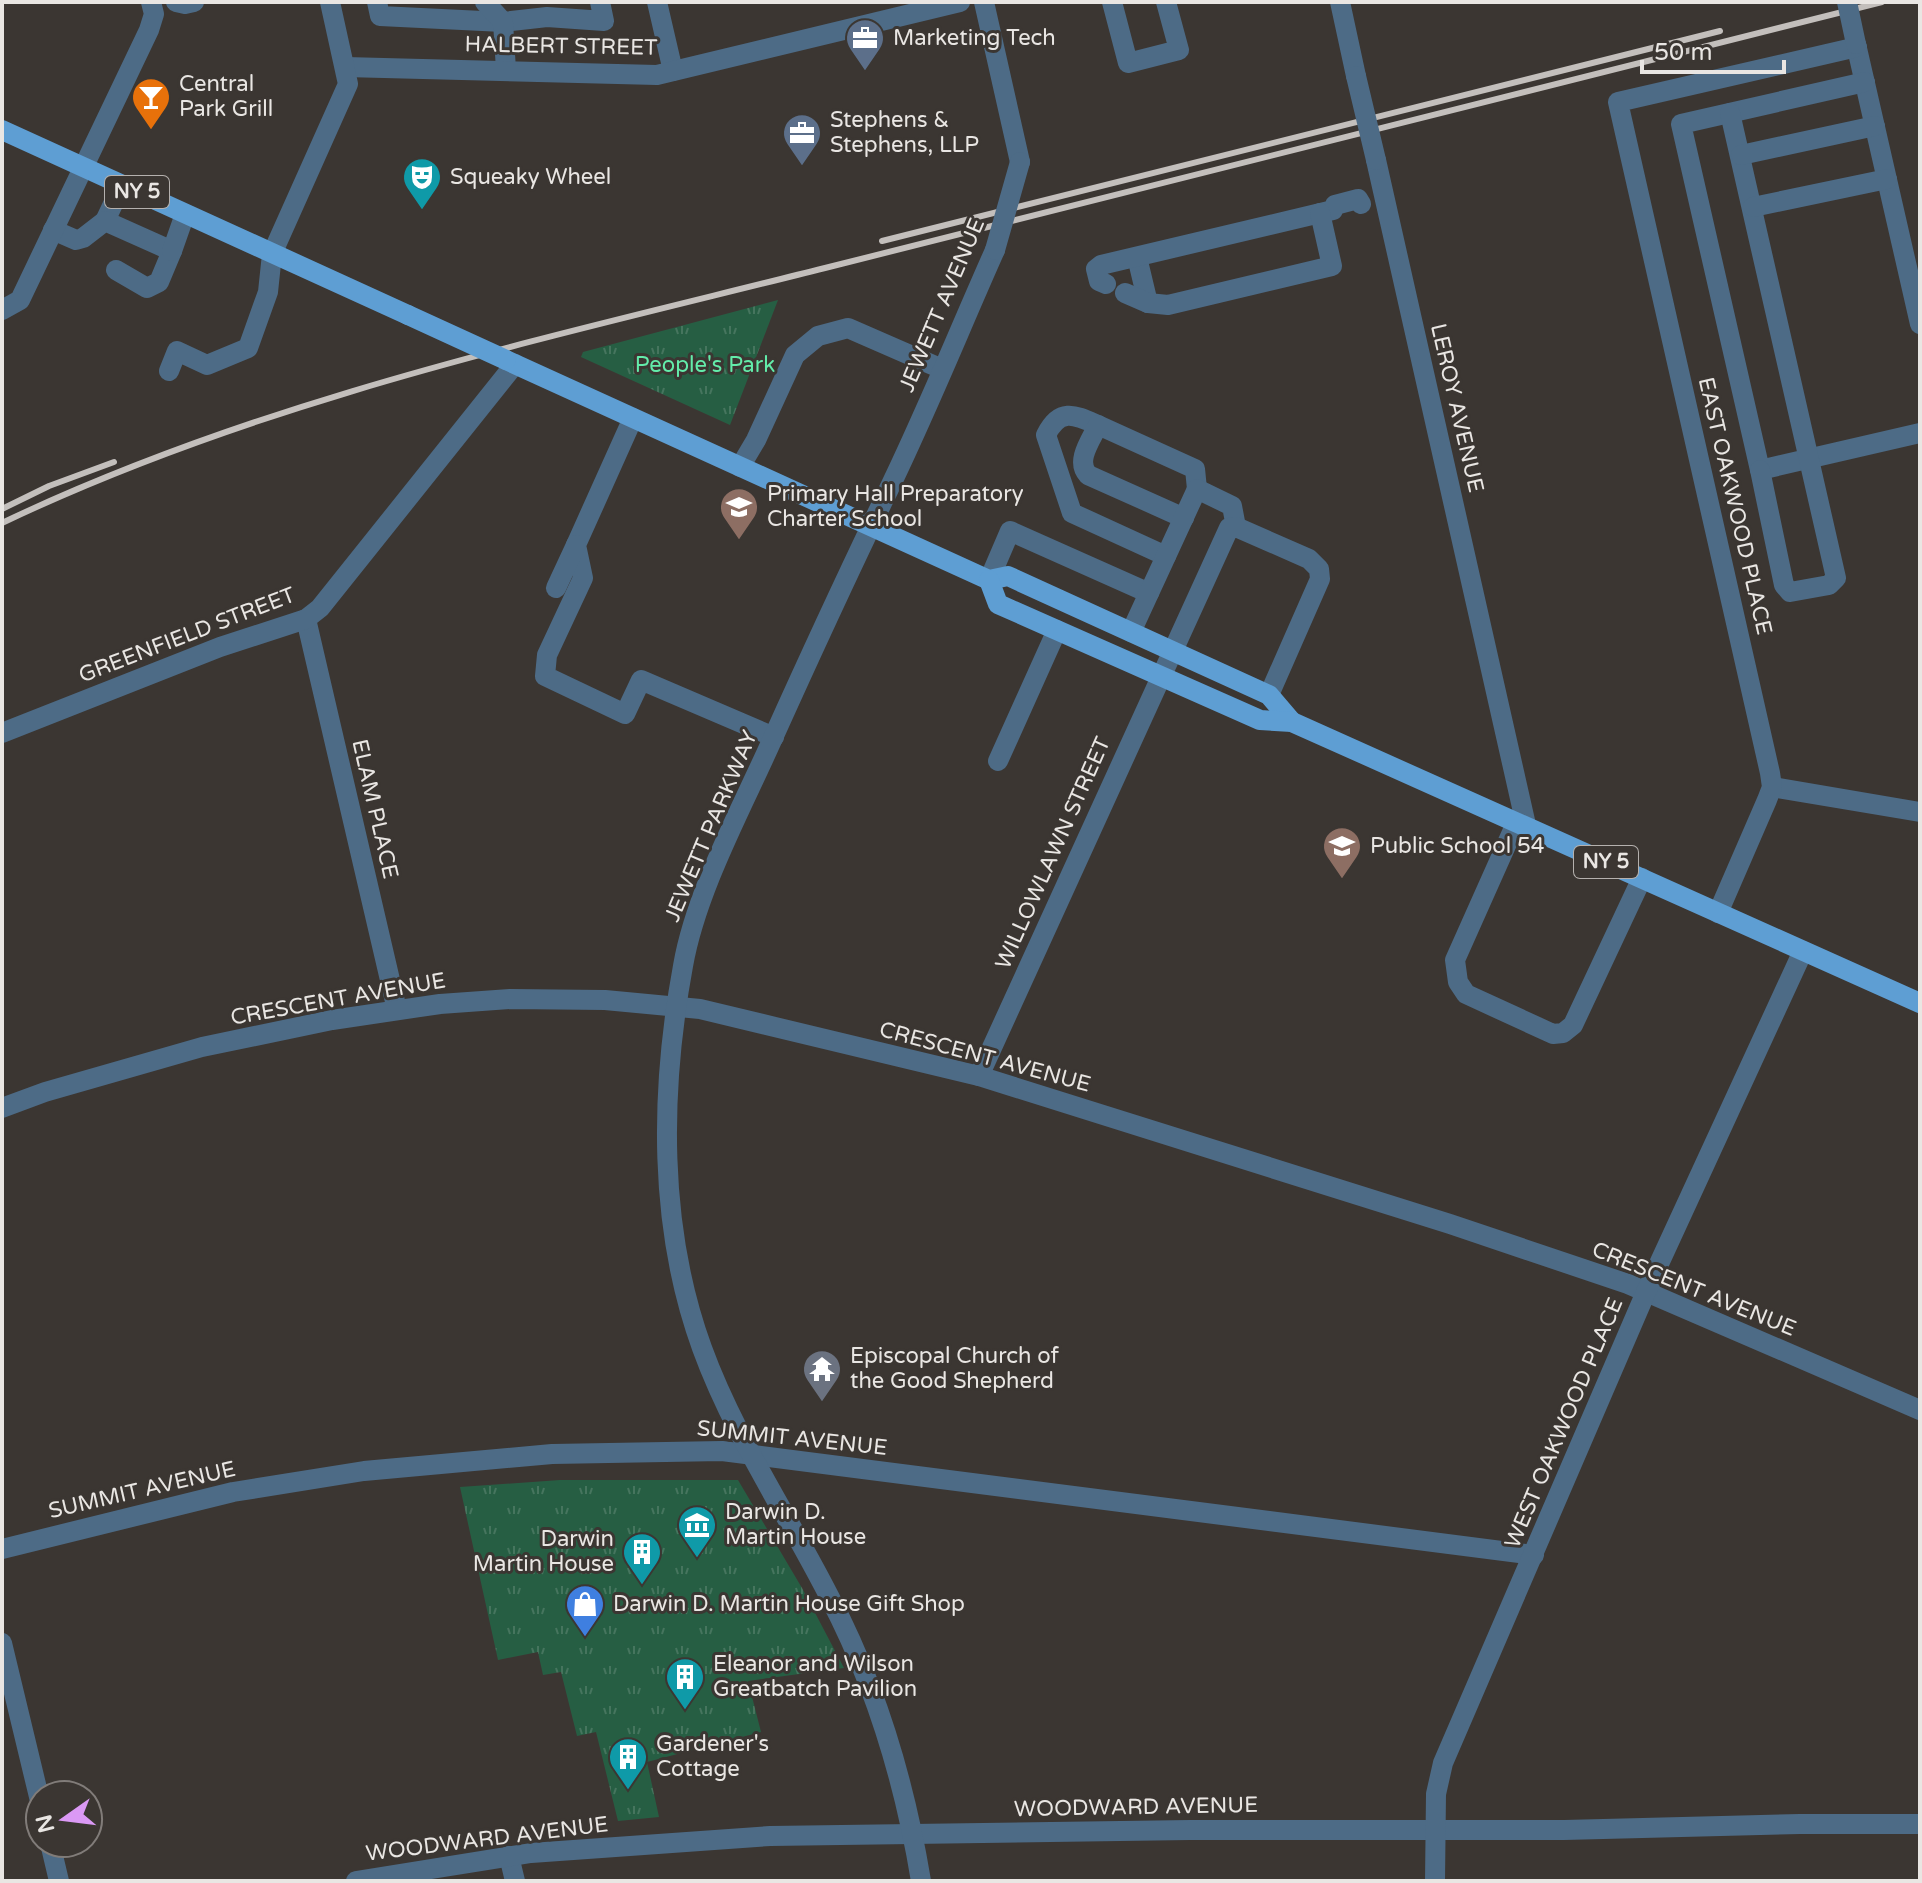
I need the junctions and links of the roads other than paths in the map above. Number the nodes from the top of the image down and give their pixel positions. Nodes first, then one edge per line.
1 (151, 2) edge
2 (176, 2) edge
3 (194, 2) edge
4 (330, 2) edge
5 (377, 2) edge
6 (485, 2) edge
7 (600, 2) edge
8 (657, 2) edge
9 (960, 2) edge
10 (984, 2) edge
11 (1112, 2) edge
12 (1166, 2) edge
13 (1340, 2) edge
14 (1847, 2) edge
15 (545, 9) edge
16 (503, 22) junction
17 (1856, 45) junction
18 (345, 67) junction
19 (506, 70) junction
20 (673, 71) junction
21 (1865, 82) junction
22 (1730, 113) junction
23 (1875, 126) junction
24 (2, 130) edge
25 (1741, 155) junction
26 (84, 168) junction
27 (1887, 179) junction
28 (122, 185) junction
29 (1385, 198) junction
30 (1753, 207) junction
31 (1326, 212) junction
32 (185, 214) junction
33 (105, 221) junction
34 (53, 230) junction
35 (172, 251) junction
36 (272, 254) junction
37 (1137, 257) junction
38 (116, 270) dead end
39 (1106, 284) dead end
40 (1125, 293) dead end
41 (1148, 303) junction
42 (2, 310) edge
43 (1919, 313) edge
44 (511, 362) junction
45 (942, 369) junction
46 (169, 371) dead end
47 (633, 418) junction
48 (1098, 425) junction
49 (1920, 433) edge
50 (1808, 458) junction
51 (740, 467) junction
52 (1760, 470) junction
53 (1197, 489) junction
54 (1184, 518) junction
55 (870, 526) junction
56 (1236, 527) junction
57 (576, 545) junction
58 (1166, 556) junction
59 (989, 580) junction
60 (556, 588) dead end
61 (1149, 593) junction
62 (306, 619) junction
63 (1057, 630) junction
64 (1131, 632) junction
65 (1172, 650) junction
66 (1159, 676) junction
67 (1269, 695) junction
68 (1292, 722) junction
69 (2, 733) edge
70 (774, 737) junction
71 (998, 761) dead end
72 (1772, 787) junction
73 (1920, 812) edge
74 (1522, 823) junction
75 (1642, 878) junction
76 (1718, 913) junction
77 (1803, 951) junction
78 (1920, 1003) edge
79 (678, 1006) junction
80 (397, 1010) junction
81 (979, 1076) junction
82 (2, 1108) edge
83 (1646, 1292) junction
84 (1920, 1410) edge
85 (751, 1453) junction
86 (2, 1549) edge
87 (1534, 1555) junction
88 (2, 1643) edge
89 (35, 1779) edge
90 (1920, 1824) edge
91 (1435, 1829) junction
92 (913, 1833) junction
93 (509, 1856) junction
94 (54, 1859) edge
95 (59, 1881) edge
96 (356, 1881) edge
97 (515, 1881) edge
98 (921, 1881) edge
99 (1435, 1881) edge

1 - 26 street
2 - 3 street
4 - 18 street
5 - 16 street
6 - 16 street
7 - 15 street
8 - 20 street
9 - 20 street, HALBERT STREET
10 - 45 street, JEWETT AVENUE, bridge
11 - 12 street
13 - 29 street, LEROY AVENUE, bridge
14 - 17 street, bridge
15 - 16 street
16 - 19 street
17 - 21 street
17 - 72 street, EAST OAKWOOD PLACE
18 - 19 street, HALBERT STREET
18 - 36 street
19 - 20 street, HALBERT STREET
21 - 22 street
21 - 23 street
22 - 25 street
22 - 52 street
23 - 25 street
23 - 27 street
24 - 26 main road, NY 5
25 - 30 street
26 - 28 main road, NY 5
26 - 34 street
27 - 30 street
27 - 43 street
28 - 32 main road, NY 5
28 - 33 street
29 - 31 street
29 - 74 street, LEROY AVENUE
30 - 50 street
31 - 37 street
31 - 41 street
32 - 35 street
32 - 36 main road, NY 5
33 - 34 street
33 - 35 street
34 - 42 street
35 - 38 street
36 - 44 main road, NY 5, bridge
36 - 46 street
37 - 39 street
37 - 41 street
40 - 41 street
44 - 47 main road, NY 5
44 - 62 street, GREENFIELD STREET
45 - 51 street
45 - 55 street, JEWETT AVENUE
47 - 51 main road, NY 5
47 - 57 street
48 - 53 street
48 - 54 street
48 - 58 street
49 - 50 street
50 - 52 street
50 - 52 street
51 - 55 main road, NY 5
53 - 54 street
53 - 56 street
54 - 58 street
55 - 59 main road, NY 5
55 - 70 street, JEWETT PARKWAY
56 - 65 street, WILLOWLAWN STREET
56 - 67 street
57 - 60 street
57 - 70 street
58 - 61 street
59 - 61 street
59 - 63 main road, NY 5
59 - 64 main road, NY 5
61 - 64 street
62 - 69 street, GREENFIELD STREET
62 - 80 street, ELAM PLACE
63 - 66 main road, NY 5
63 - 71 street
64 - 65 main road, NY 5
65 - 66 street, WILLOWLAWN STREET
65 - 67 main road, NY 5
66 - 68 main road, NY 5
66 - 81 street, WILLOWLAWN STREET
67 - 68 main road, NY 5
68 - 74 main road, NY 5
70 - 79 street, JEWETT PARKWAY
72 - 73 street
72 - 76 street
74 - 75 main road, NY 5
74 - 75 street
75 - 76 main road, NY 5
76 - 77 main road, NY 5
77 - 78 main road, NY 5
77 - 83 street, WEST OAKWOOD PLACE
79 - 80 street, CRESCENT AVENUE
79 - 81 street, CRESCENT AVENUE
79 - 85 street, JEWETT PARKWAY
80 - 82 street, CRESCENT AVENUE
81 - 83 street, CRESCENT AVENUE
83 - 84 street, CRESCENT AVENUE
83 - 87 street, WEST OAKWOOD PLACE
85 - 86 street, SUMMIT AVENUE
85 - 87 street, SUMMIT AVENUE
85 - 92 street, JEWETT PARKWAY
87 - 91 street, WEST OAKWOOD PLACE
88 - 89 street
90 - 91 street, WOODWARD AVENUE
91 - 92 street, WOODWARD AVENUE
91 - 99 street, WEST OAKWOOD PLACE
92 - 93 street, WOODWARD AVENUE
92 - 98 street, JEWETT PARKWAY
93 - 96 street, WOODWARD AVENUE
93 - 97 street
94 - 95 street

